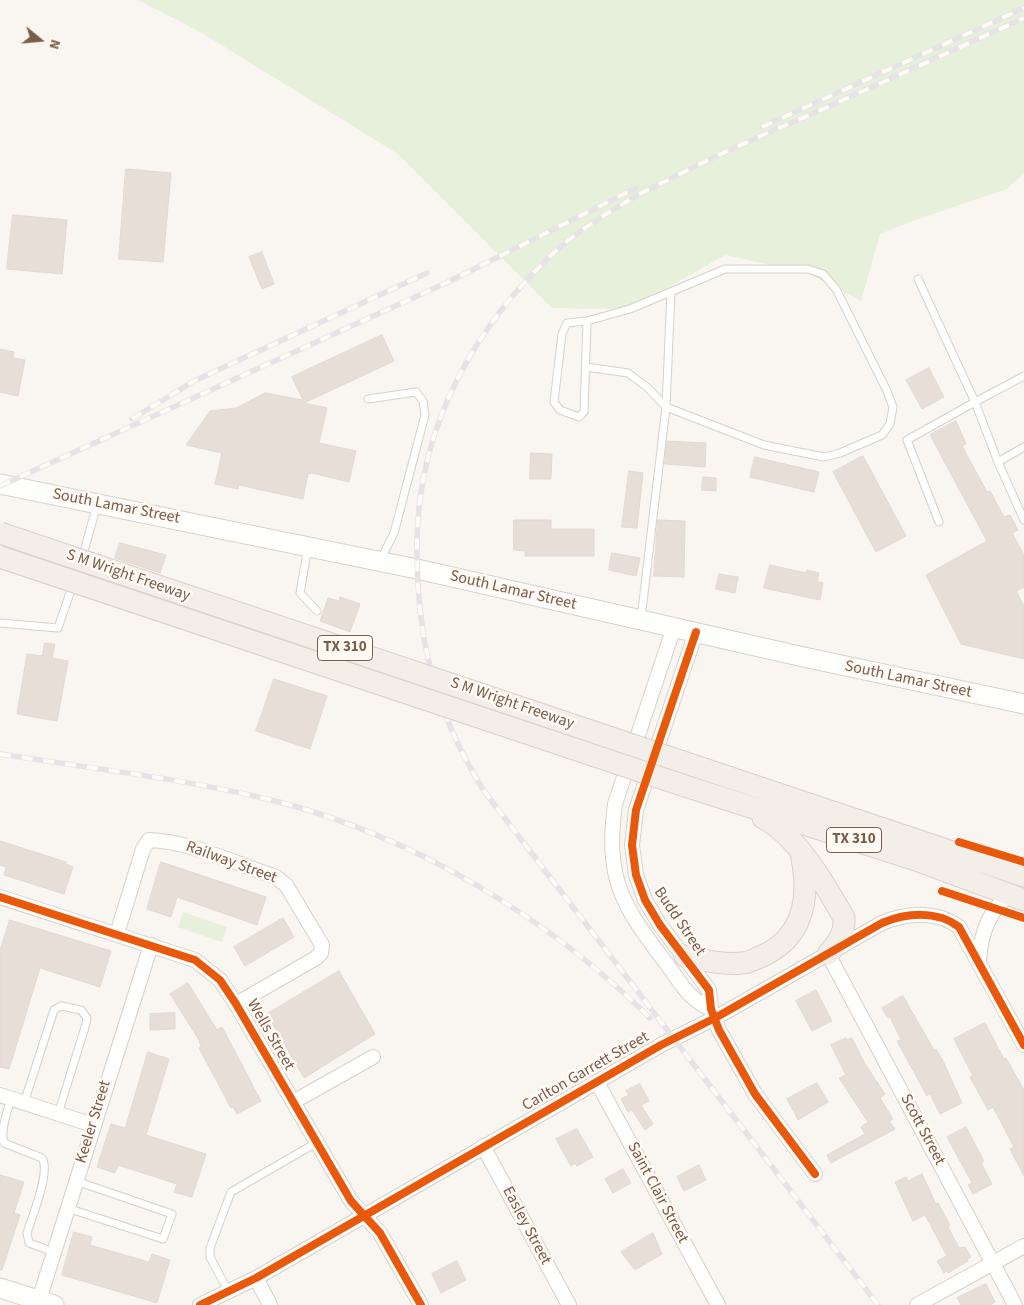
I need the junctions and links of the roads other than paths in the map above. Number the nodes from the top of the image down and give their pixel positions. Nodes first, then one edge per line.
1 (918, 279) dead end
2 (671, 292) junction
3 (587, 321) junction
4 (586, 367) junction
5 (1024, 376) edge
6 (368, 399) dead end
7 (975, 402) junction
8 (666, 407) junction
9 (1024, 447) edge
10 (998, 462) junction
11 (0, 484) edge
12 (98, 503) junction
13 (1024, 520) edge
14 (939, 522) dead end
15 (0, 533) edge
16 (308, 547) junction
17 (0, 557) edge
18 (380, 561) junction
19 (80, 565) dead end
20 (77, 573) dead end
21 (317, 611) dead end
22 (641, 620) junction
23 (0, 622) edge
24 (674, 628) junction
25 (696, 632) junction
26 (1024, 704) edge
27 (682, 785) junction
28 (801, 852) junction
29 (1024, 876) edge
30 (0, 897) edge
31 (1018, 898) edge
32 (117, 934) junction
33 (151, 944) junction
34 (828, 954) junction
35 (685, 956) junction
36 (978, 960) junction
37 (236, 1004) junction
38 (713, 1013) junction
39 (1024, 1045) edge
40 (373, 1057) dead end
41 (597, 1082) junction
42 (12, 1099) edge
43 (293, 1102) junction
44 (58, 1114) junction
45 (93, 1125) junction
46 (316, 1143) junction
47 (483, 1146) junction
48 (815, 1174) dead end
49 (76, 1181) junction
50 (68, 1208) junction
51 (363, 1216) junction
52 (1024, 1246) edge
53 (54, 1252) junction
54 (993, 1263) junction
55 (256, 1278) junction
56 (0, 1288) edge
57 (228, 1291) junction
58 (46, 1302) edge
59 (200, 1305) edge
60 (270, 1305) edge
61 (421, 1305) edge
62 (569, 1305) edge
63 (718, 1305) edge
64 (917, 1305) edge
65 (1015, 1305) edge

1 - 7 lane
2 - 3 lane
2 - 8 lane
2 - 8 lane
3 - 4 lane
3 - 4 lane
4 - 8 lane
5 - 7 lane
6 - 18 lane
7 - 10 lane
7 - 14 lane
8 - 22 lane
9 - 10 lane
10 - 13 lane
11 - 12 main road, South Lamar Street
12 - 16 main road, South Lamar Street
12 - 19 lane
15 - 29 main road, S M Wright Freeway / TX 310, bridge
16 - 18 main road, South Lamar Street
16 - 21 lane
17 - 27 main road, S M Wright Freeway / TX 310, bridge
18 - 22 main road, South Lamar Street
20 - 23 lane
22 - 24 main road, South Lamar Street
24 - 25 main road, South Lamar Street
24 - 38 street, Budd Street
25 - 26 main road, South Lamar Street
25 - 35 street, Budd Street
27 - 28 main road
27 - 31 main road, S M Wright Freeway / TX 310
28 - 34 main road
28 - 35 main road
30 - 32 street, Wells Street
31 - 36 street
32 - 33 street, Wells Street
32 - 37 street, Railway Street
33 - 37 street, Wells Street
33 - 45 street, Keeler Street
34 - 36 street, Carlton Garrett Street
34 - 38 street, Carlton Garrett Street
34 - 54 street, Scott Street
35 - 38 street, Budd Street
36 - 39 street, Carlton Garrett Street
37 - 43 street, Wells Street
38 - 41 street, Carlton Garrett Street
38 - 48 street, Budd Street
40 - 43 street
41 - 47 street, Carlton Garrett Street
41 - 63 street, Saint Clair Street
42 - 44 street
42 - 44 lane
42 - 53 lane
43 - 46 street, Wells Street
44 - 45 street
45 - 49 street, Keeler Street
46 - 51 street, Wells Street
46 - 57 lane
47 - 51 street, Carlton Garrett Street
47 - 62 street, Easley Street
49 - 50 street, Keeler Street
49 - 50 lane
50 - 53 street, Keeler Street
51 - 55 street, Carlton Garrett Street
51 - 61 street, Wells Street
52 - 54 street
53 - 58 street, Keeler Street
54 - 64 street
54 - 65 street, Scott Street
55 - 57 street, Carlton Garrett Street
55 - 60 street
56 - 58 main road
57 - 59 street, Carlton Garrett Street

